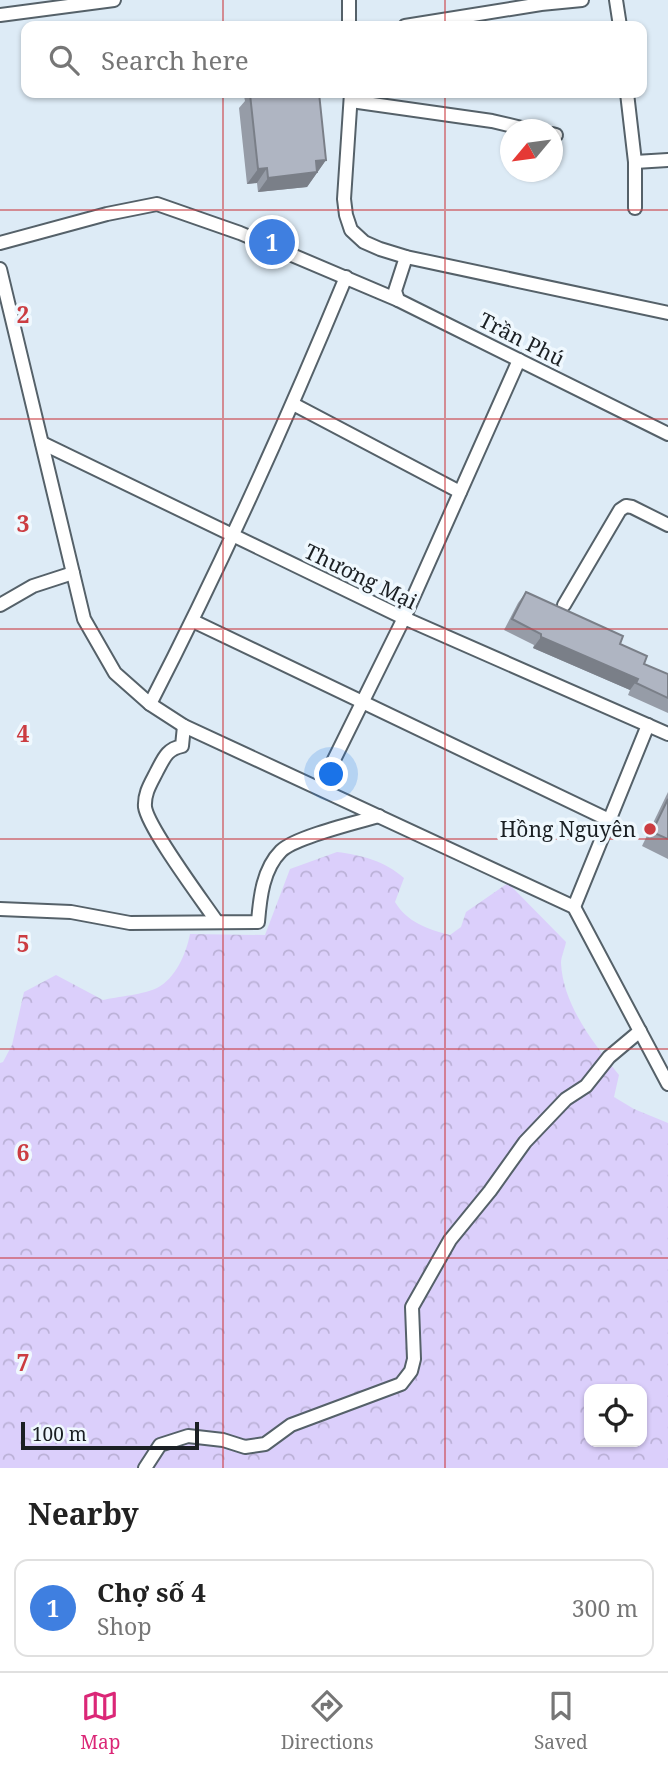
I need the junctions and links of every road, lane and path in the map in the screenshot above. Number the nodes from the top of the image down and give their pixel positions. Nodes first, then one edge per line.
1 (114, 0) edge
2 (349, 0) edge
3 (582, 0) edge
4 (616, 0) edge
5 (0, 15) edge
6 (349, 21) edge
7 (436, 21) edge
8 (619, 21) edge
9 (351, 98) edge
10 (357, 98) edge
11 (628, 98) edge
12 (500, 123) edge
13 (668, 160) edge
14 (635, 162) junction
15 (635, 208) dead end
16 (0, 243) edge
17 (406, 257) junction
18 (0, 269) edge
19 (346, 276) junction
20 (398, 300) junction
21 (668, 313) edge
22 (519, 360) junction
23 (293, 404) junction
24 (668, 434) edge
25 (42, 443) junction
26 (460, 492) junction
27 (668, 524) edge
28 (233, 535) junction
29 (73, 573) junction
30 (0, 605) edge
31 (565, 605) dead end
32 (404, 618) junction
33 (193, 621) junction
34 (362, 702) junction
35 (150, 704) junction
36 (648, 725) junction
37 (184, 726) junction
38 (668, 734) edge
39 (320, 788) junction
40 (379, 816) junction
41 (609, 820) junction
42 (574, 907) junction
43 (0, 909) edge
44 (217, 922) junction
45 (640, 1031) junction
46 (668, 1084) edge
47 (145, 1468) edge

1 - 5 street
2 - 6 street
3 - 7 street
4 - 8 street
9 - 17 street
10 - 12 street
11 - 14 street
13 - 14 street
14 - 15 street
16 - 19 street, Trần Phú
17 - 20 street
17 - 21 street
18 - 25 street
19 - 20 street, Trần Phú
19 - 23 street
20 - 22 street, Trần Phú
22 - 24 street, Trần Phú
22 - 26 street
23 - 26 street
23 - 28 street
25 - 28 street, Thương Mại
25 - 29 street
26 - 32 street
27 - 31 street
28 - 32 street, Thương Mại
28 - 33 street
29 - 30 street
29 - 35 street
32 - 34 street
32 - 36 street, Thương Mại
33 - 34 street
33 - 35 street
34 - 39 street
34 - 41 street
35 - 37 street
36 - 38 street, Thương Mại
36 - 41 street
37 - 39 street
37 - 44 street
39 - 40 street
40 - 42 street
40 - 44 street
41 - 42 street
42 - 45 street
43 - 44 street
45 - 46 street
45 - 47 street

